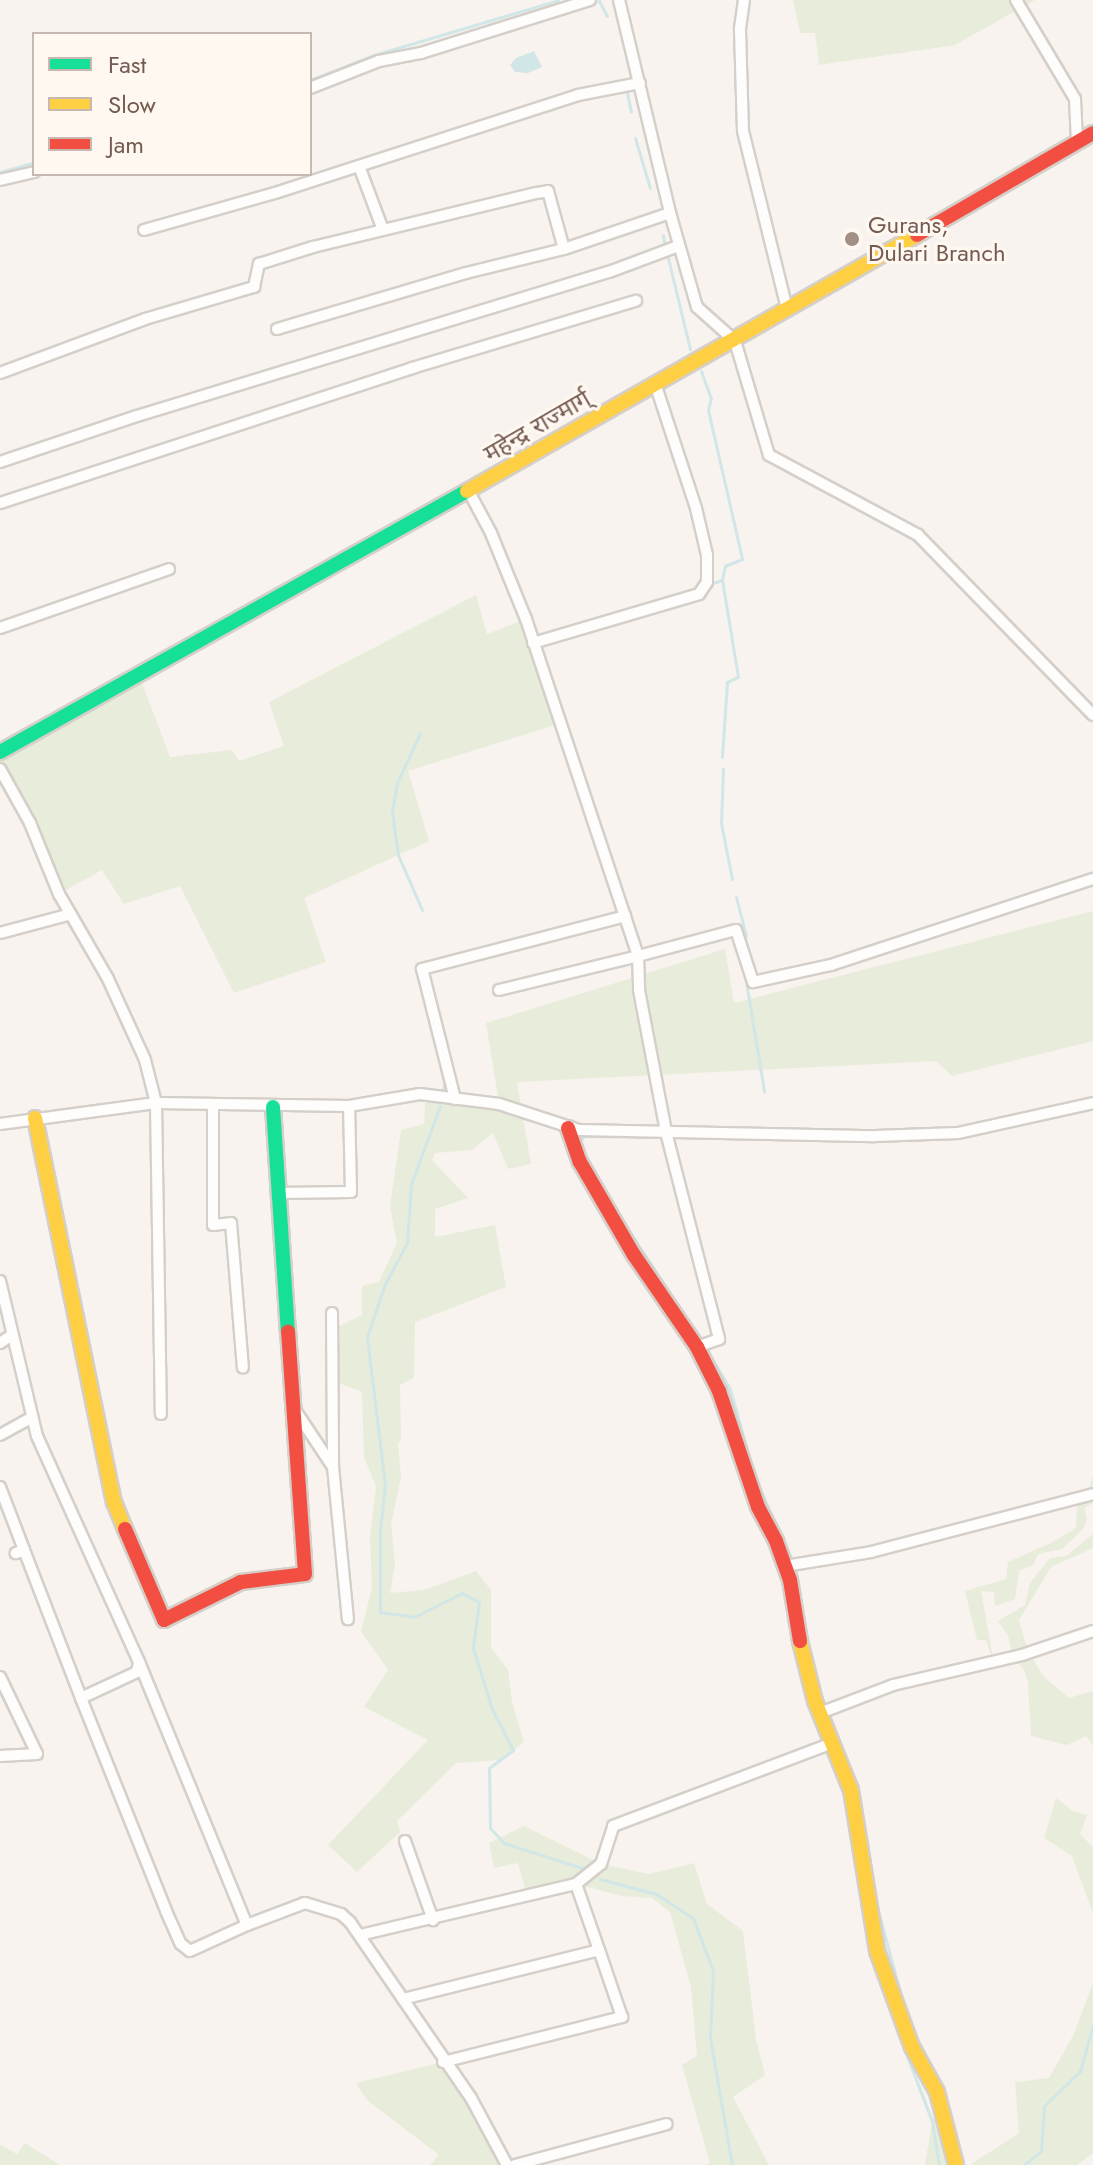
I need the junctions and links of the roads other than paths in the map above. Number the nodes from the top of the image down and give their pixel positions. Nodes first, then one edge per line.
1 (590, 0) edge
2 (619, 0) edge
3 (744, 0) edge
4 (1016, 0) edge
5 (640, 83) junction
6 (312, 87) edge
7 (1093, 133) edge
8 (1077, 142) junction
9 (359, 166) junction
10 (32, 172) edge
11 (0, 180) edge
12 (670, 213) junction
13 (144, 230) dead end
14 (383, 230) junction
15 (678, 246) junction
16 (564, 249) junction
17 (636, 301) dead end
18 (787, 309) junction
19 (277, 329) dead end
20 (735, 341) junction
21 (0, 373) edge
22 (655, 383) junction
23 (0, 462) edge
24 (468, 490) junction
25 (0, 503) edge
26 (169, 569) dead end
27 (0, 628) edge
28 (533, 643) junction
29 (1093, 715) edge
30 (0, 752) edge
31 (0, 769) edge
32 (1093, 879) edge
33 (71, 914) junction
34 (625, 916) junction
35 (0, 933) edge
36 (638, 956) junction
37 (499, 990) dead end
38 (455, 1099) junction
39 (156, 1103) junction
40 (1093, 1103) edge
41 (213, 1106) junction
42 (349, 1106) junction
43 (273, 1107) junction
44 (35, 1118) junction
45 (0, 1124) edge
46 (568, 1128) junction
47 (666, 1132) junction
48 (278, 1193) junction
49 (0, 1281) edge
50 (3, 1302) edge
51 (332, 1313) dead end
52 (12, 1335) junction
53 (0, 1343) edge
54 (697, 1347) junction
55 (243, 1368) dead end
56 (292, 1405) junction
57 (161, 1414) dead end
58 (32, 1417) junction
59 (0, 1435) edge
60 (333, 1467) junction
61 (0, 1487) edge
62 (1093, 1494) edge
63 (785, 1566) junction
64 (348, 1619) dead end
65 (1093, 1631) edge
66 (139, 1662) junction
67 (0, 1677) edge
68 (81, 1698) junction
69 (820, 1713) junction
70 (833, 1743) junction
71 (0, 1756) edge
72 (405, 1841) dead end
73 (576, 1884) junction
74 (433, 1920) junction
75 (247, 1925) junction
76 (360, 1935) junction
77 (599, 1950) junction
78 (403, 1999) junction
79 (443, 2062) junction
80 (667, 2124) dead end
81 (507, 2165) edge
82 (515, 2165) edge
83 (956, 2165) edge

1 - 6 street
2 - 5 street
3 - 18 street
4 - 8 street
5 - 9 street
5 - 12 street
7 - 8 main road, महेन्द्र राज्मार्ग्
8 - 18 main road, महेन्द्र राज्मार्ग्
9 - 13 street
9 - 14 street
10 - 11 street
12 - 15 street
12 - 16 street
14 - 16 street
14 - 21 street
15 - 20 street
15 - 23 street
16 - 19 street
17 - 25 street
18 - 20 main road, महेन्द्र राज्मार्ग्
20 - 22 main road, महेन्द्र राज्मार्ग्
20 - 29 street
22 - 24 main road, महेन्द्र राज्मार्ग्
22 - 28 street
24 - 28 street
24 - 30 main road, महेन्द्र राज्मार्ग्
26 - 27 street
28 - 34 street
31 - 33 street
32 - 36 street
33 - 35 street
33 - 39 street
34 - 36 street
34 - 38 street
36 - 37 street
36 - 47 street
38 - 42 street
38 - 46 street
39 - 41 street
39 - 44 street
39 - 57 street
40 - 47 street
41 - 43 street
41 - 55 street
42 - 43 street
42 - 48 street
43 - 48 main road
44 - 45 street
44 - 56 main road
46 - 47 street
46 - 54 main road
47 - 54 street
48 - 56 main road
49 - 50 street
50 - 52 street
51 - 60 street
52 - 53 street
52 - 58 street
54 - 63 main road
56 - 60 street
58 - 59 street
58 - 66 street
60 - 64 street
61 - 68 street
62 - 63 street
63 - 69 main road
65 - 69 street
66 - 68 street
66 - 75 street
67 - 71 street
68 - 75 street
69 - 70 main road
70 - 73 street
70 - 83 main road
72 - 74 street
73 - 74 street
73 - 77 street
74 - 76 street
75 - 76 street
76 - 78 street
77 - 78 street
77 - 79 street
78 - 79 street
79 - 81 street
80 - 82 street

